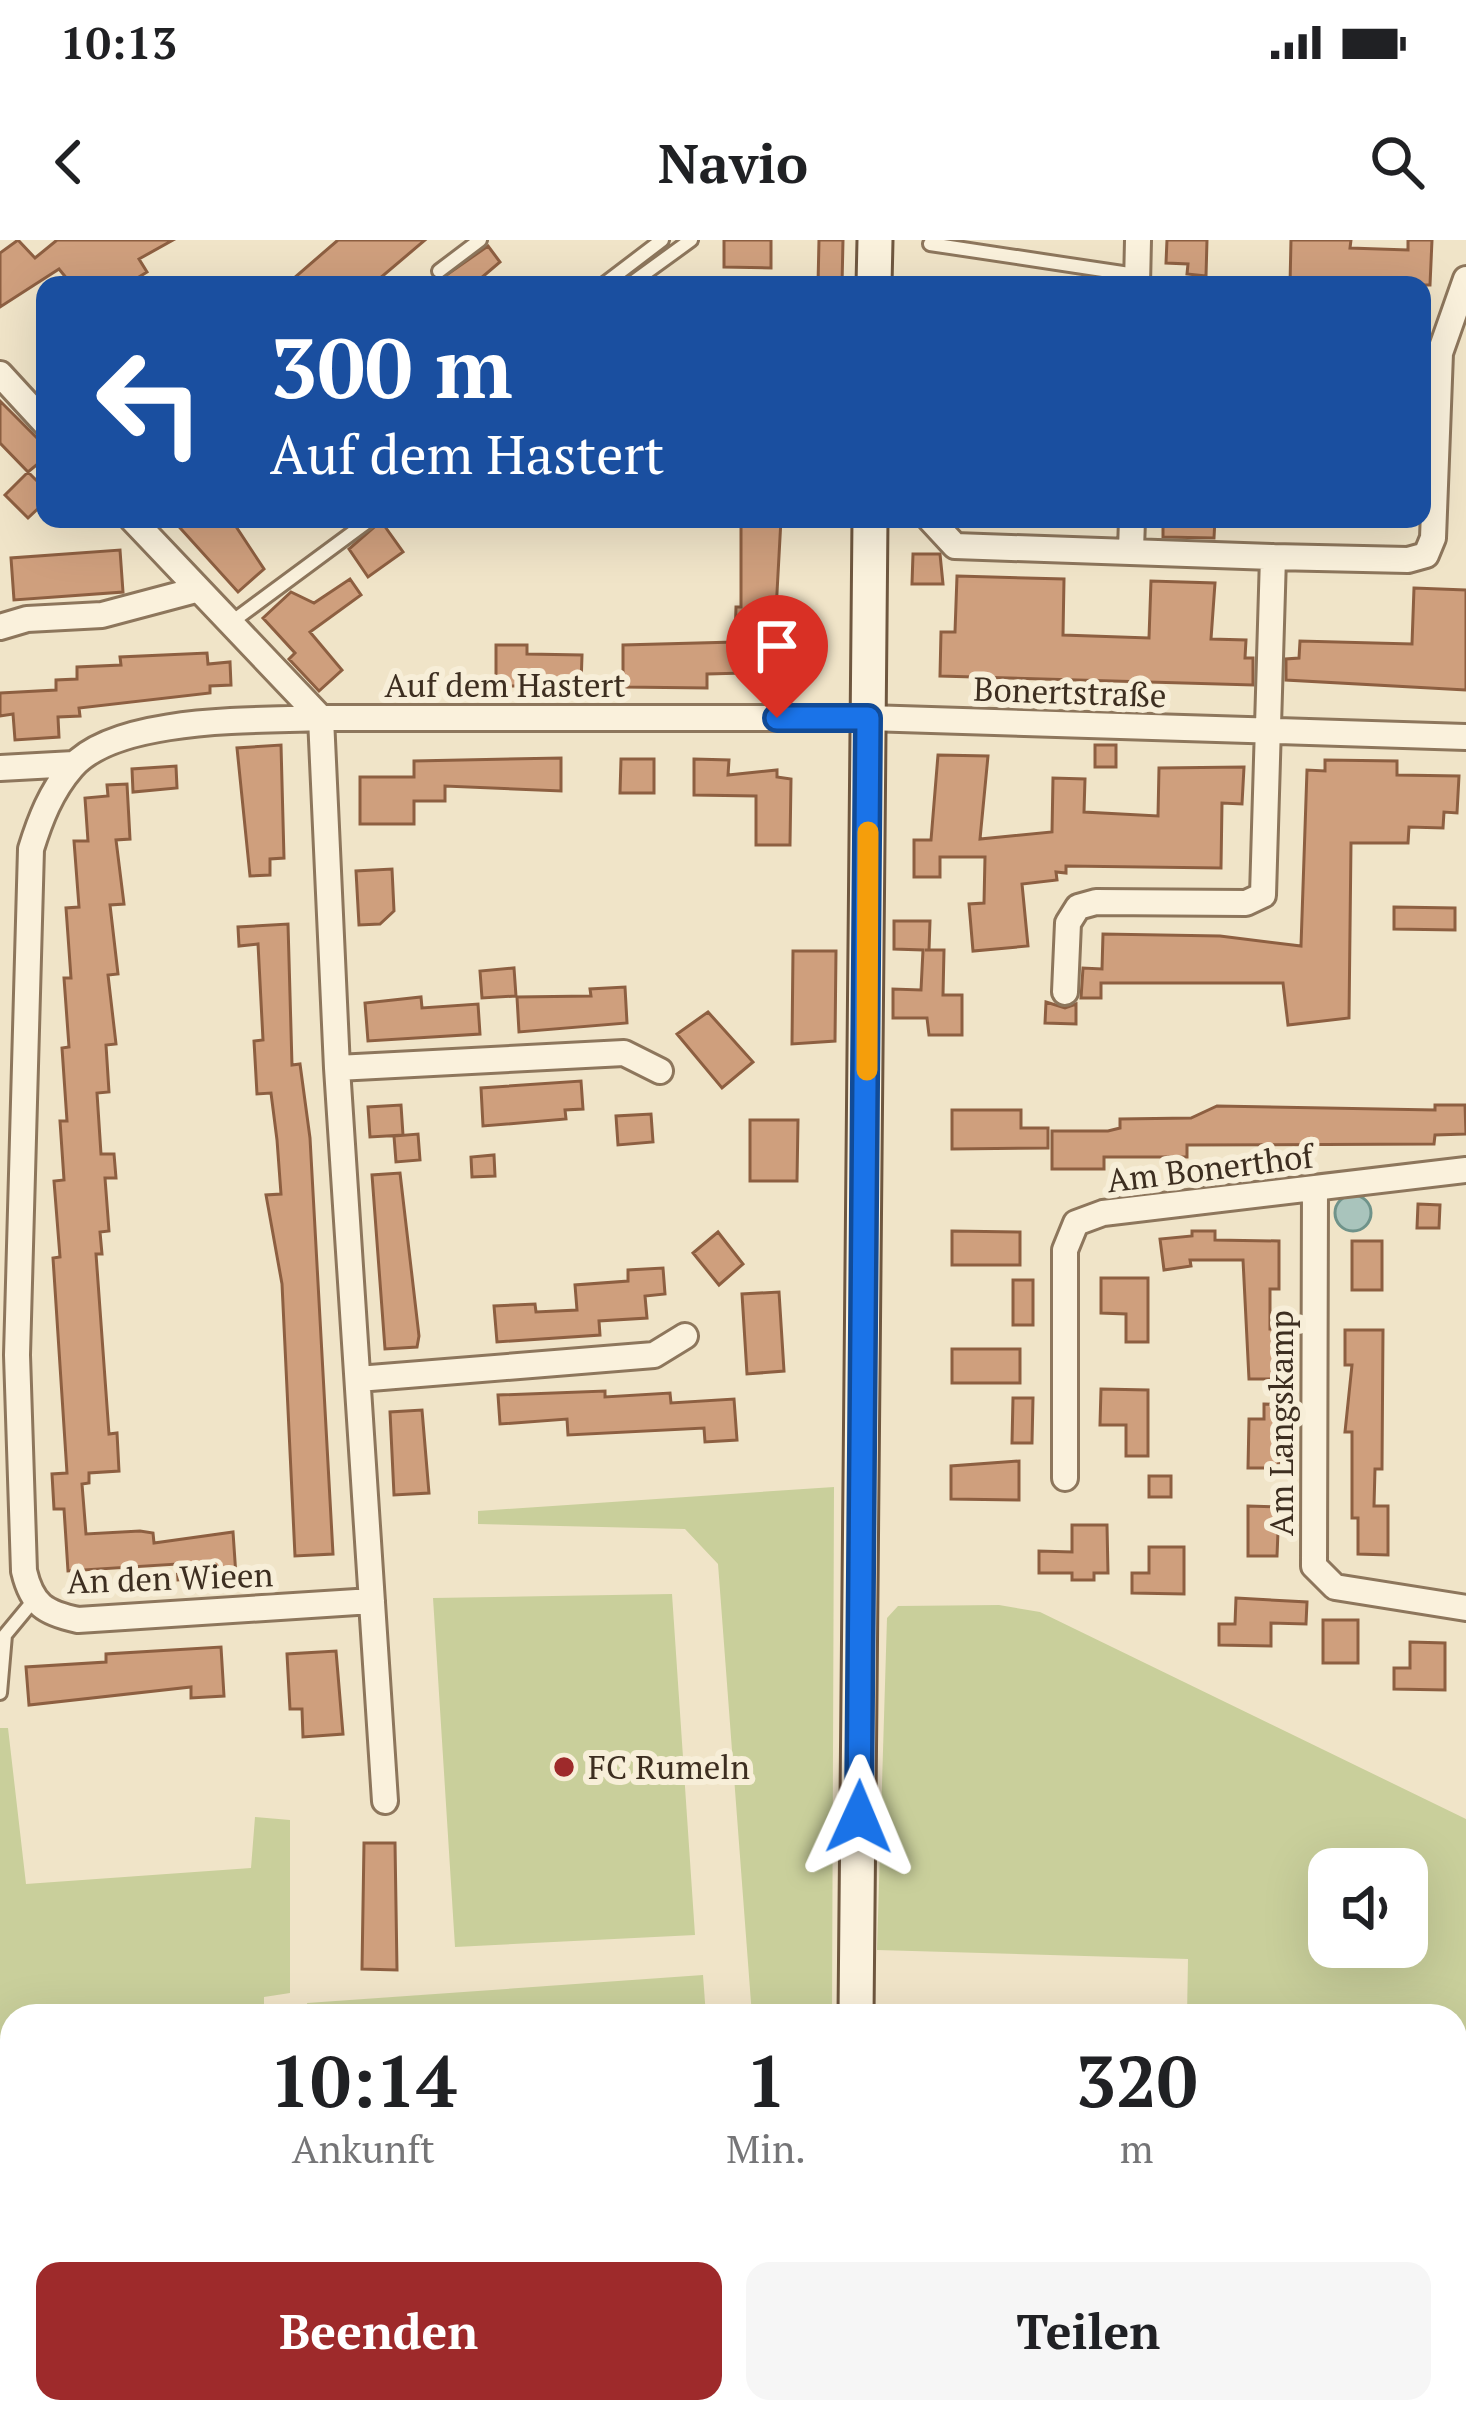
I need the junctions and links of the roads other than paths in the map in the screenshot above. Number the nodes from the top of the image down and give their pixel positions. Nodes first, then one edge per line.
1 (480, 240) edge
2 (662, 240) edge
3 (691, 240) edge
4 (874, 240) edge
5 (1138, 240) edge
6 (929, 244) dead end
7 (439, 272) dead end
8 (615, 276) edge
9 (641, 276) edge
10 (874, 276) edge
11 (1114, 276) edge
12 (1137, 276) edge
13 (1466, 279) edge
14 (0, 374) edge
15 (36, 413) edge
16 (140, 528) edge
17 (359, 528) edge
18 (870, 528) edge
19 (938, 528) edge
20 (1132, 528) edge
21 (1131, 550) junction
22 (1273, 557) junction
23 (196, 590) junction
24 (229, 624) junction
25 (0, 627) edge
26 (321, 718) junction
27 (868, 718) junction
28 (1270, 731) junction
29 (1466, 737) edge
30 (74, 764) junction
31 (0, 768) edge
32 (1065, 992) dead end
33 (337, 1068) junction
34 (660, 1071) dead end
35 (1466, 1171) edge
36 (1315, 1188) junction
37 (685, 1336) dead end
38 (358, 1379) junction
39 (1065, 1478) dead end
40 (34, 1600) junction
41 (372, 1601) junction
42 (1466, 1608) edge
43 (0, 1693) edge
44 (385, 1801) dead end
45 (856, 2004) edge

1 - 7 lane
2 - 8 lane
3 - 9 lane
4 - 10 main road
5 - 12 street
6 - 11 lane
13 - 22 street
14 - 15 street
16 - 23 street
17 - 24 lane
18 - 27 main road
19 - 21 street
20 - 21 street
21 - 22 street
22 - 28 street
23 - 24 street
23 - 25 street
24 - 26 street
26 - 27 street, Auf dem Hastert
26 - 30 street
26 - 33 street
27 - 28 street, Bonertstraße
27 - 45 main road
28 - 29 street, Bonertstraße
28 - 32 street
30 - 31 street
30 - 40 street, An den Wieen
33 - 34 street
33 - 38 street
35 - 36 street, Am Bonerthof
36 - 39 street, Am Bonerthof
36 - 42 street, Am Langskamp
37 - 38 street
38 - 41 street
40 - 41 street, An den Wieen
40 - 43 lane
41 - 44 street

